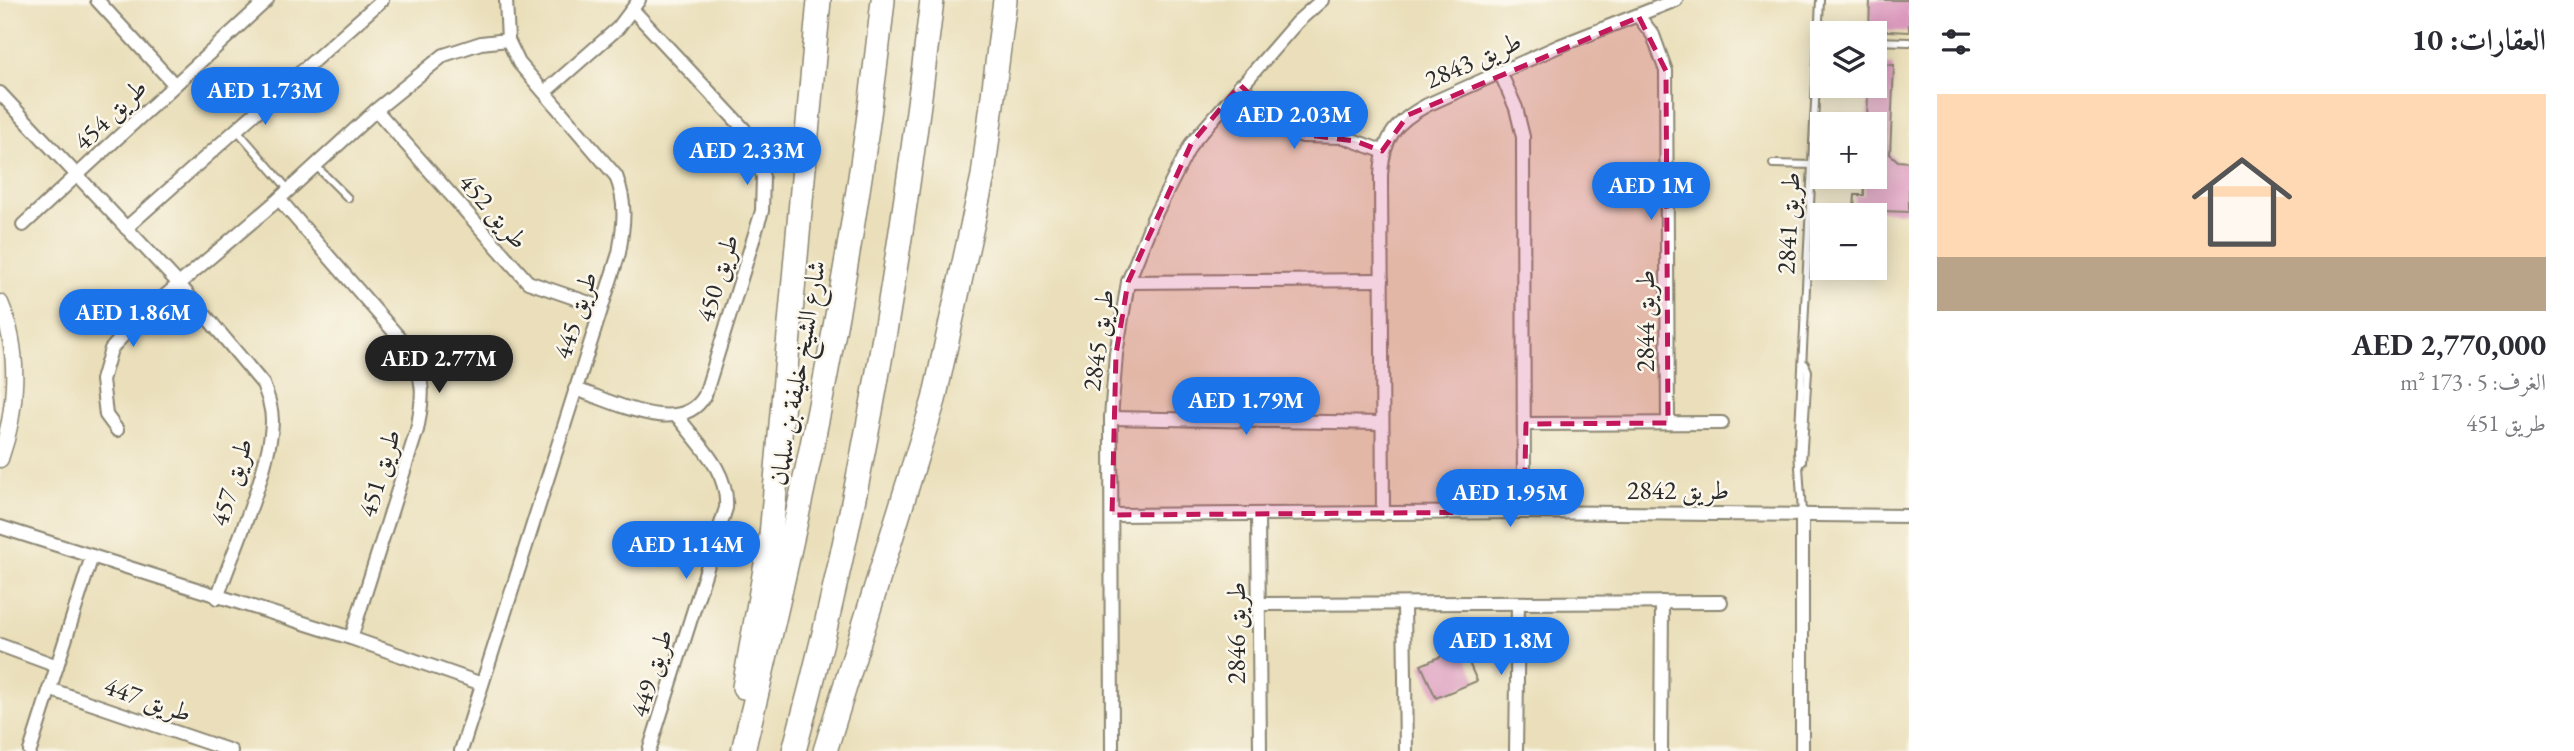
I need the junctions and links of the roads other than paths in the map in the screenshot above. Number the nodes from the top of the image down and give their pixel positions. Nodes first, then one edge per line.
1 (97, 0) edge
2 (267, 0) edge
3 (382, 0) edge
4 (506, 0) edge
5 (817, 0) edge
6 (883, 0) edge
7 (932, 0) edge
8 (1005, 0) edge
9 (1322, 0) edge
10 (1676, 0) edge
11 (1820, 0) edge
12 (636, 5) edge
13 (1639, 17) junction
14 (1821, 21) edge
15 (508, 40) junction
16 (1887, 41) edge
17 (1909, 42) edge
18 (1500, 72) junction
19 (174, 84) junction
20 (1240, 85) junction
21 (546, 91) junction
22 (0, 93) edge
23 (376, 110) junction
24 (237, 130) junction
25 (1382, 151) junction
26 (1773, 164) dead end
27 (1810, 165) edge
28 (316, 166) junction
29 (78, 177) junction
30 (1813, 189) edge
31 (284, 195) junction
32 (348, 198) dead end
33 (23, 225) dead end
34 (126, 228) junction
35 (1382, 280) junction
36 (1128, 282) junction
37 (179, 284) junction
38 (0, 303) edge
39 (601, 307) junction
40 (575, 389) junction
41 (678, 417) junction
42 (1111, 418) junction
43 (1381, 423) junction
44 (1668, 423) junction
45 (1722, 423) dead end
46 (1526, 424) junction
47 (117, 430) dead end
48 (0, 459) edge
49 (1524, 512) junction
50 (1382, 513) junction
51 (1802, 513) junction
52 (1258, 514) junction
53 (1112, 515) junction
54 (1909, 516) edge
55 (0, 527) edge
56 (92, 556) junction
57 (217, 598) junction
58 (1662, 602) junction
59 (1721, 602) dead end
60 (1518, 603) junction
61 (1259, 604) junction
62 (1404, 605) junction
63 (351, 638) junction
64 (0, 645) edge
65 (57, 666) junction
66 (482, 684) junction
67 (49, 690) junction
68 (30, 751) edge
69 (231, 751) edge
70 (461, 751) edge
71 (649, 751) edge
72 (728, 751) edge
73 (743, 751) edge
74 (794, 751) edge
75 (825, 751) edge
76 (1112, 751) edge
77 (1259, 751) edge
78 (1406, 751) edge
79 (1516, 751) edge
80 (1661, 751) edge
81 (1802, 751) edge

1 - 19 street
2 - 19 street, طريق 454
3 - 24 street
4 - 15 street, طريق 445
5 - 72 highway
6 - 73 highway, شارع الشيخ خليفة بن سلمان
7 - 74 highway
8 - 75 highway
9 - 20 street, طريق 2845
10 - 13 street, طريق 2843
11 - 14 lane, طريق 2841
12 - 21 street
12 - 41 street, طريق 450
13 - 18 street, طريق 2843
13 - 44 street, طريق 2844
15 - 21 street, طريق 445
15 - 23 street
16 - 17 lane
18 - 25 street, طريق 2843
18 - 46 street
19 - 29 street, طريق 454
20 - 25 street
20 - 36 street, طريق 2845
21 - 39 street, طريق 445
22 - 29 street, طريق 457
23 - 28 street
23 - 39 street, طريق 452
24 - 31 lane
24 - 34 street
25 - 35 street
26 - 27 lane
28 - 31 street
28 - 32 lane
29 - 33 street, طريق 454
29 - 34 street, طريق 457
30 - 51 lane, طريق 2841
31 - 37 street
31 - 63 street, طريق 451
34 - 37 street, طريق 457
35 - 36 street
35 - 43 street
36 - 42 street, طريق 2845
37 - 47 street
37 - 57 street, طريق 457
38 - 48 street
39 - 40 street, طريق 445
40 - 41 street
40 - 66 street, طريق 445
41 - 71 street, طريق 449
42 - 43 street
42 - 53 street, طريق 2845
43 - 50 street
44 - 45 street
44 - 46 street
46 - 49 street
49 - 50 street, طريق 2842
49 - 51 street, طريق 2842
50 - 52 street, طريق 2842
51 - 54 street, طريق 2842
51 - 81 street, طريق 2841
52 - 53 street, طريق 2842
52 - 61 street, طريق 2846
53 - 76 street, طريق 2845
55 - 56 street
56 - 57 street
56 - 65 street
57 - 63 street
58 - 59 street
58 - 60 street
58 - 80 street
60 - 62 street
60 - 79 street
61 - 62 street
61 - 77 street, طريق 2846
62 - 78 street
63 - 66 street
64 - 65 street
65 - 67 street
66 - 70 street, طريق 445
67 - 68 street
67 - 69 street, طريق 447

